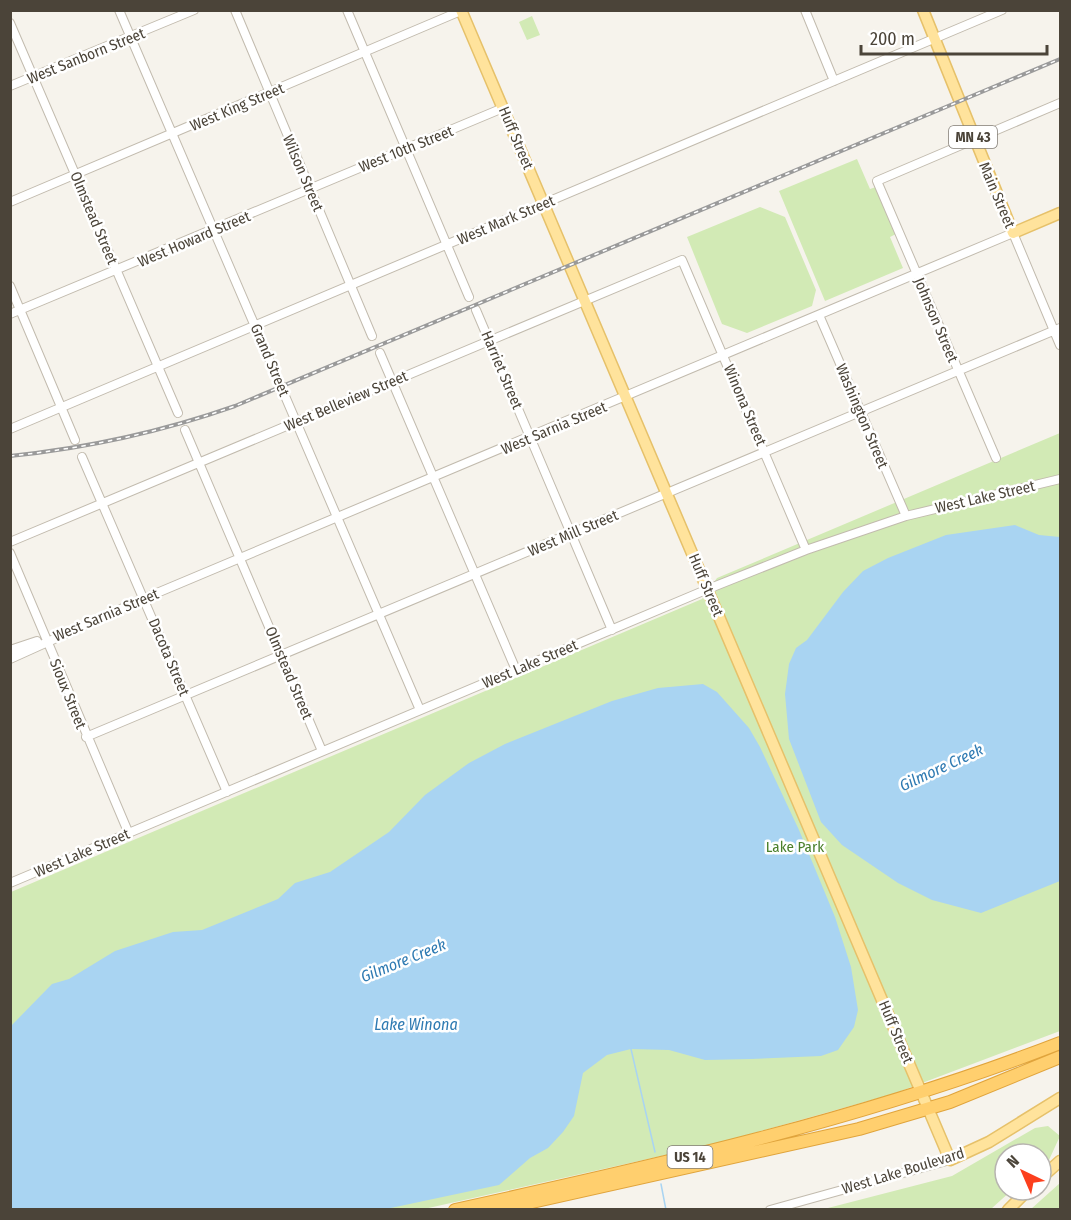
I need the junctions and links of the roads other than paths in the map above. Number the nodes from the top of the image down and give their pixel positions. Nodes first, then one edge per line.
1 (119, 10) edge
2 (194, 10) edge
3 (235, 10) edge
4 (347, 10) edge
5 (805, 10) edge
6 (923, 10) edge
7 (1002, 10) edge
8 (462, 11) edge
9 (10, 22) edge
10 (130, 38) junction
11 (935, 39) junction
12 (365, 53) junction
13 (33, 76) junction
14 (834, 81) junction
15 (10, 86) edge
16 (269, 93) junction
17 (1060, 103) edge
18 (503, 108) junction
19 (171, 134) junction
20 (973, 138) junction
21 (407, 149) junction
22 (76, 174) junction
23 (309, 189) junction
24 (10, 202) edge
25 (544, 203) junction
26 (1060, 213) edge
27 (213, 231) junction
28 (1013, 233) junction
29 (447, 245) junction
30 (682, 260) joint
31 (117, 272) junction
32 (916, 274) junction
33 (350, 285) junction
34 (10, 286) edge
35 (470, 297) dead end
36 (586, 299) junction
37 (21, 310) junction
38 (476, 310) dead end
39 (10, 314) edge
40 (819, 315) junction
41 (255, 326) junction
42 (1057, 329) edge
43 (372, 336) dead end
44 (488, 341) junction
45 (1060, 345) edge
46 (380, 353) dead end
47 (724, 356) junction
48 (156, 367) junction
49 (958, 371) junction
50 (393, 382) junction
51 (627, 397) junction
52 (61, 408) junction
53 (860, 411) junction
54 (178, 413) dead end
55 (296, 422) junction
56 (10, 429) edge
57 (185, 430) dead end
58 (531, 438) junction
59 (75, 440) dead end
60 (764, 451) junction
61 (82, 457) dead end
62 (996, 458) dead end
63 (199, 462) junction
64 (433, 478) junction
65 (1060, 479) edge
66 (666, 493) junction
67 (102, 503) junction
68 (906, 516) junction
69 (337, 518) junction
70 (571, 533) junction
71 (10, 542) edge
72 (806, 550) junction
73 (10, 553) edge
74 (240, 559) junction
75 (476, 575) junction
76 (708, 589) junction
77 (145, 598) junction
78 (378, 614) junction
79 (612, 630) junction
80 (47, 640) junction
81 (10, 650) edge
82 (282, 656) junction
83 (10, 658) edge
84 (516, 670) junction
85 (185, 696) junction
86 (420, 710) junction
87 (86, 737) junction
88 (322, 751) junction
89 (227, 792) junction
90 (129, 834) junction
91 (10, 884) edge
92 (1060, 1043) edge
93 (1060, 1057) edge
94 (922, 1092) junction
95 (1060, 1098) edge
96 (929, 1109) junction
97 (950, 1160) junction
98 (455, 1209) edge
99 (496, 1209) edge
100 (770, 1209) edge

1 - 10 street, Grand Street
2 - 10 street, West Sanborn Street
3 - 16 street, Wilson Street
4 - 12 street
5 - 14 street
6 - 11 main road, Main Street / MN 43
7 - 11 street, West Mark Street
8 - 12 street, West King Street
8 - 18 main road, Huff Street
9 - 13 street, Olmstead Street
10 - 13 street, West Sanborn Street
10 - 19 street, Grand Street
11 - 14 street, West Mark Street
11 - 20 main road, Main Street / MN 43
12 - 16 street, West King Street
12 - 21 street
13 - 15 street, West Sanborn Street
13 - 22 street, Olmstead Street
14 - 25 street, West Mark Street
16 - 19 street, West King Street
16 - 23 street, Wilson Street
17 - 20 street
18 - 21 street, West 10th Street
18 - 25 main road, Huff Street
19 - 22 street, West King Street
19 - 27 street, Grand Street
20 - 28 main road, Main Street / MN 43
20 - 32 street, Johnson Street
21 - 23 street, West 10th Street
21 - 29 street
22 - 24 street, West King Street
22 - 31 street, Olmstead Street
23 - 27 street, West Howard Street
23 - 33 street, Wilson Street
25 - 29 street, West Mark Street
25 - 36 main road, Huff Street
26 - 28 main road, West Sarnia Street
27 - 31 street, West Howard Street
27 - 41 street, Grand Street
28 - 32 street, West Sarnia Street
28 - 42 street, Main Street
29 - 33 street, West Mark Street
29 - 35 street
30 - 36 street, West Belleview Street
30 - 47 street, Winona Street
31 - 37 street, West Howard Street
31 - 48 street, Olmstead Street
32 - 40 street, West Sarnia Street
32 - 49 street, Johnson Street
33 - 41 street, West Mark Street
33 - 43 street, Wilson Street
34 - 37 street
36 - 44 street, West Belleview Street
36 - 51 main road, Huff Street
37 - 39 street, West Howard Street
37 - 52 street
38 - 44 street, Harriet Street
40 - 47 street, West Sarnia Street
40 - 53 street, Washington Street
41 - 48 street, West Mark Street
41 - 55 street, Grand Street
42 - 45 street, Main Street
42 - 49 street, West Mill Street
44 - 50 street, West Belleview Street
44 - 58 street, Harriet Street
46 - 50 street
47 - 51 street, West Sarnia Street
47 - 60 street, Winona Street
48 - 52 street, West Mark Street
48 - 54 street, Olmstead Street
49 - 53 street, West Mill Street
49 - 62 street, Johnson Street
50 - 55 street, West Belleview Street
50 - 64 street
51 - 58 street, West Sarnia Street
51 - 66 main road, Huff Street
52 - 56 street, West Mark Street
52 - 59 street
53 - 60 street, West Mill Street
53 - 68 street, Washington Street
55 - 63 street, West Belleview Street
55 - 69 street, Grand Street
57 - 63 street, Olmstead Street
58 - 64 street, West Sarnia Street
58 - 70 street, Harriet Street
60 - 66 street, West Mill Street
60 - 72 street, Winona Street
61 - 67 street, Dacota Street
63 - 67 street, West Belleview Street
63 - 74 street, Olmstead Street
64 - 69 street, West Sarnia Street
64 - 75 street
65 - 68 street, West Lake Street
66 - 70 street, West Mill Street
66 - 76 main road, Huff Street
67 - 71 street, West Belleview Street
67 - 77 street, Dacota Street
68 - 72 street, West Lake Street
69 - 74 street, West Sarnia Street
69 - 78 street, Grand Street
70 - 75 street, West Mill Street
70 - 79 street, Harriet Street
72 - 76 street, West Lake Street
73 - 80 street, Sioux Street
74 - 77 street, West Sarnia Street
74 - 82 street, Olmstead Street
75 - 78 street, West Mill Street
75 - 84 street
76 - 79 street, West Lake Street
76 - 94 main road, Huff Street
77 - 80 street, West Sarnia Street
77 - 85 street, Dacota Street
78 - 82 street, West Mill Street
78 - 86 street, Grand Street
79 - 84 street, West Lake Street
80 - 81 street, West Sarnia Street
80 - 83 street, West Sarnia Street
80 - 87 street, Sioux Street
82 - 85 street, West Mill Street
82 - 88 street, Olmstead Street
84 - 86 street, West Lake Street
85 - 87 street, West Mill Street
85 - 89 street, Dacota Street
86 - 88 street, West Lake Street
87 - 90 street, Sioux Street
88 - 89 street, West Lake Street
89 - 90 street, West Lake Street
90 - 91 street, West Lake Street
92 - 94 highway, US 14
93 - 96 highway, US 14
94 - 96 main road, Huff Street
94 - 98 highway, US 14
95 - 97 main road, West Lake Boulevard
96 - 97 main road, Huff Street
96 - 99 highway, US 14
97 - 100 street, West Lake Boulevard

